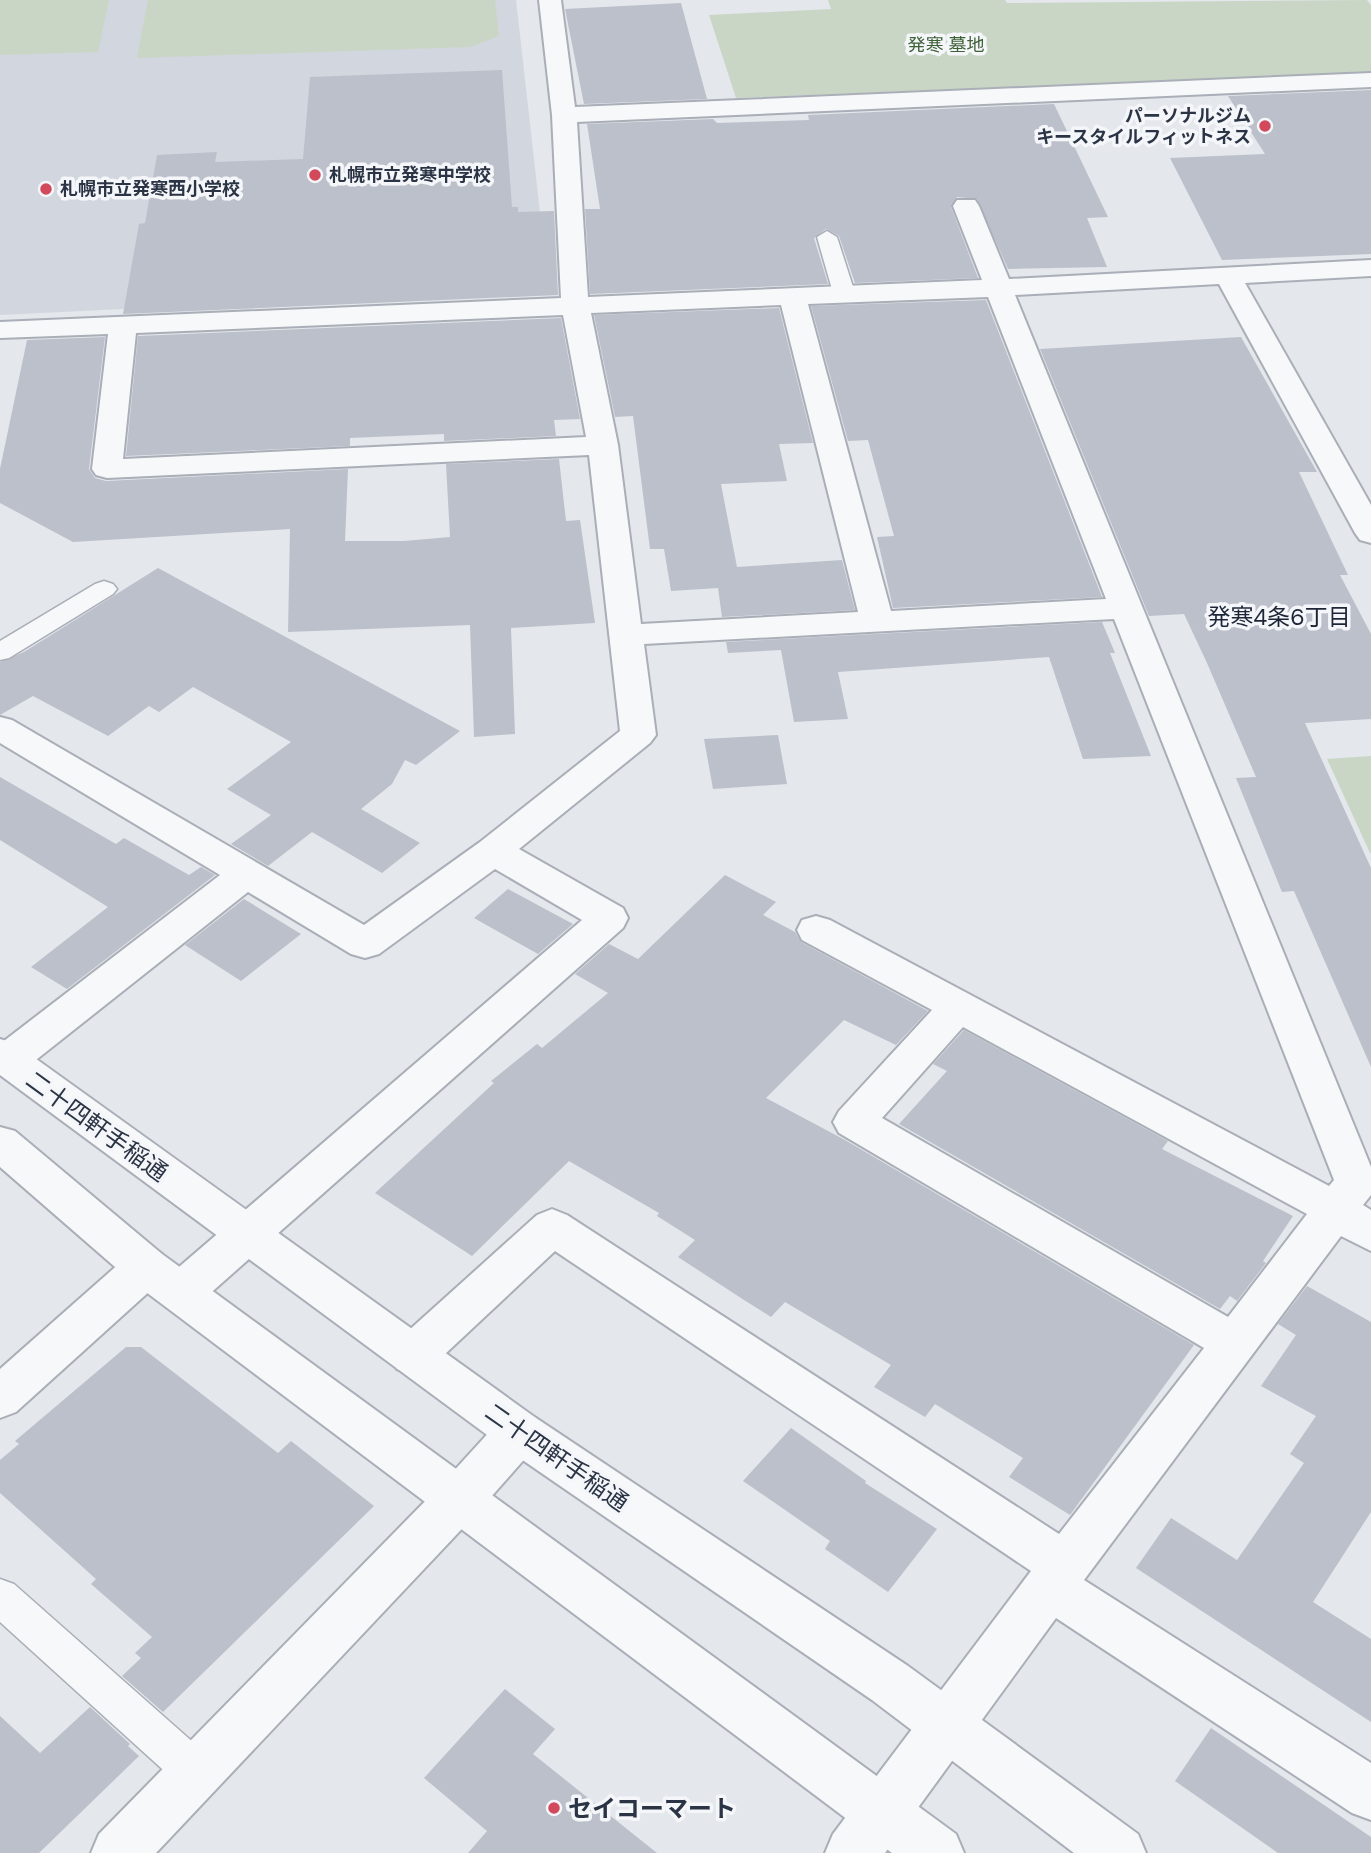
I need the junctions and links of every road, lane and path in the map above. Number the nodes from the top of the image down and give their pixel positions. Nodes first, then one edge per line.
1 (550, 0) edge
2 (1371, 80) edge
3 (564, 115) junction
4 (966, 206) dead end
5 (827, 237) dead end
6 (1371, 268) edge
7 (1227, 275) junction
8 (999, 288) junction
9 (844, 293) junction
10 (792, 295) junction
11 (575, 304) junction
12 (123, 324) junction
13 (0, 330) edge
14 (603, 445) junction
15 (1363, 501) edge
16 (1371, 533) edge
17 (104, 589) dead end
18 (1127, 608) junction
19 (877, 621) junction
20 (625, 635) junction
21 (0, 652) edge
22 (0, 728) edge
23 (493, 851) junction
24 (246, 874) junction
25 (816, 930) dead end
26 (959, 1006) junction
27 (4, 1057) edge
28 (0, 1143) edge
29 (1335, 1209) junction
30 (1371, 1233) edge
31 (246, 1235) junction
32 (163, 1279) junction
33 (1234, 1343) junction
34 (413, 1355) junction
35 (0, 1398) edge
36 (519, 1432) junction
37 (458, 1500) junction
38 (1058, 1576) junction
39 (0, 1597) edge
40 (946, 1724) junction
41 (197, 1773) junction
42 (1371, 1794) edge
43 (883, 1811) junction
44 (118, 1853) edge
45 (852, 1853) edge
46 (937, 1853) edge
47 (1119, 1853) edge

1 - 3 street
2 - 3 street
3 - 11 street
4 - 8 street
5 - 9 lane
6 - 7 street
7 - 8 street
7 - 15 street
8 - 9 street
8 - 18 street
9 - 10 street
10 - 11 street
10 - 19 street
11 - 12 street
11 - 14 street
12 - 13 street
12 - 14 street
14 - 20 street
15 - 16 street
17 - 21 lane
18 - 19 street
18 - 29 street
19 - 20 street
20 - 23 street
22 - 24 street
23 - 24 street
23 - 31 street
24 - 27 street
25 - 26 street
26 - 29 street
26 - 33 street
27 - 31 street, 二十四軒手稲通
28 - 32 street
29 - 30 street
29 - 33 street
31 - 32 street
31 - 34 street, 二十四軒手稲通
32 - 35 street
32 - 37 street
33 - 38 street
34 - 36 street, 二十四軒手稲通
34 - 38 street
36 - 37 street
36 - 40 street, 二十四軒手稲通
37 - 41 street
37 - 43 street
38 - 40 street
38 - 42 street
39 - 41 lane
40 - 43 street
40 - 47 street, 二十四軒手稲通
41 - 44 street
43 - 45 street
43 - 46 street

